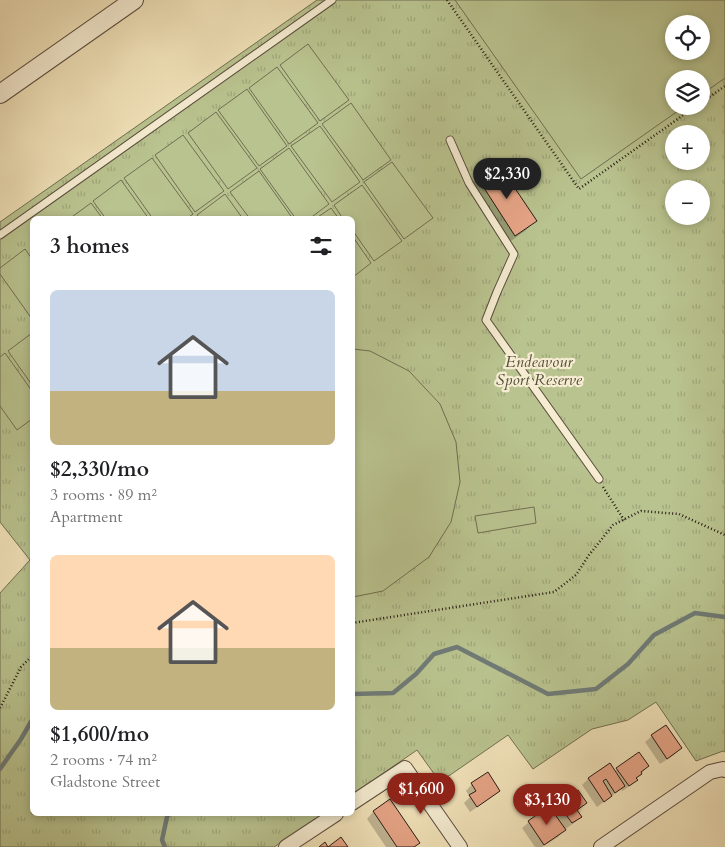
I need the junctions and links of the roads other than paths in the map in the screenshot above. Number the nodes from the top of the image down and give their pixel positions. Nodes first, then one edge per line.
1 (134, 0) edge
2 (332, 0) edge
3 (0, 94) edge
4 (450, 140) dead end
5 (0, 235) edge
6 (599, 479) road end
7 (724, 770) edge
8 (355, 801) edge
9 (333, 816) edge
10 (286, 847) edge
11 (460, 847) edge
12 (601, 847) edge

1 - 3 street
2 - 5 lane
4 - 6 lane
7 - 12 street
8 - 11 street
9 - 10 street

